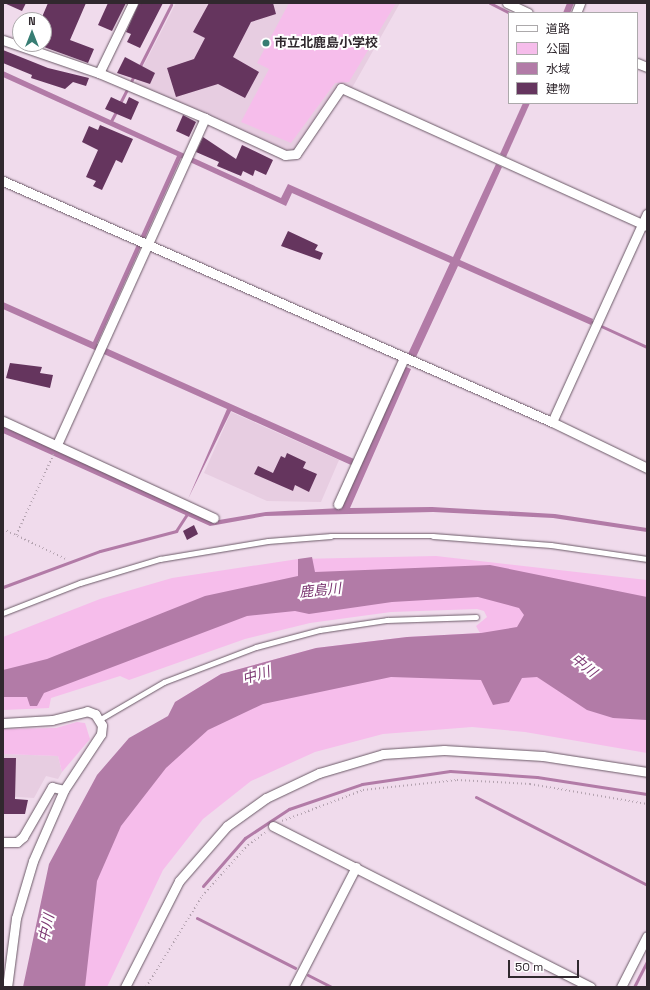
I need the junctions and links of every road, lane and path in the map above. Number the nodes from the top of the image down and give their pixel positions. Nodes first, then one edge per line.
1 (133, 3) edge
2 (507, 3) edge
3 (526, 12) edge
4 (3, 40) edge
5 (99, 73) junction
6 (205, 118) junction
7 (3, 181) edge
8 (647, 214) edge
9 (645, 225) edge
10 (148, 247) junction
11 (404, 358) junction
12 (3, 421) edge
13 (552, 422) junction
14 (58, 445) junction
15 (52, 458) dead end
16 (647, 468) edge
17 (338, 504) dead end
18 (214, 518) dead end
19 (3, 529) edge
20 (16, 535) junction
21 (66, 559) dead end
22 (647, 560) edge
23 (3, 613) edge
24 (476, 617) dead end
25 (99, 720) junction
26 (3, 723) edge
27 (647, 772) edge
28 (64, 790) junction
29 (647, 804) edge
30 (273, 826) junction
31 (3, 842) edge
32 (356, 868) junction
33 (647, 936) edge
34 (8, 987) edge
35 (125, 987) edge
36 (146, 987) edge
37 (294, 987) edge
38 (590, 987) edge
39 (622, 987) edge

1 - 5 street
2 - 3 street
4 - 5 street
5 - 6 street
6 - 9 street
6 - 10 street
7 - 10 street
8 - 9 street
9 - 13 street
10 - 11 street
10 - 14 street
11 - 13 street
11 - 17 street
12 - 14 street
13 - 16 street
14 - 18 street
15 - 20 path
19 - 20 path
20 - 21 path
22 - 23 lane
24 - 25 lane
25 - 26 street
25 - 28 street
27 - 35 street
28 - 31 street
28 - 34 street
29 - 30 path
30 - 32 street
30 - 36 path
32 - 37 street
32 - 38 street
33 - 39 street

